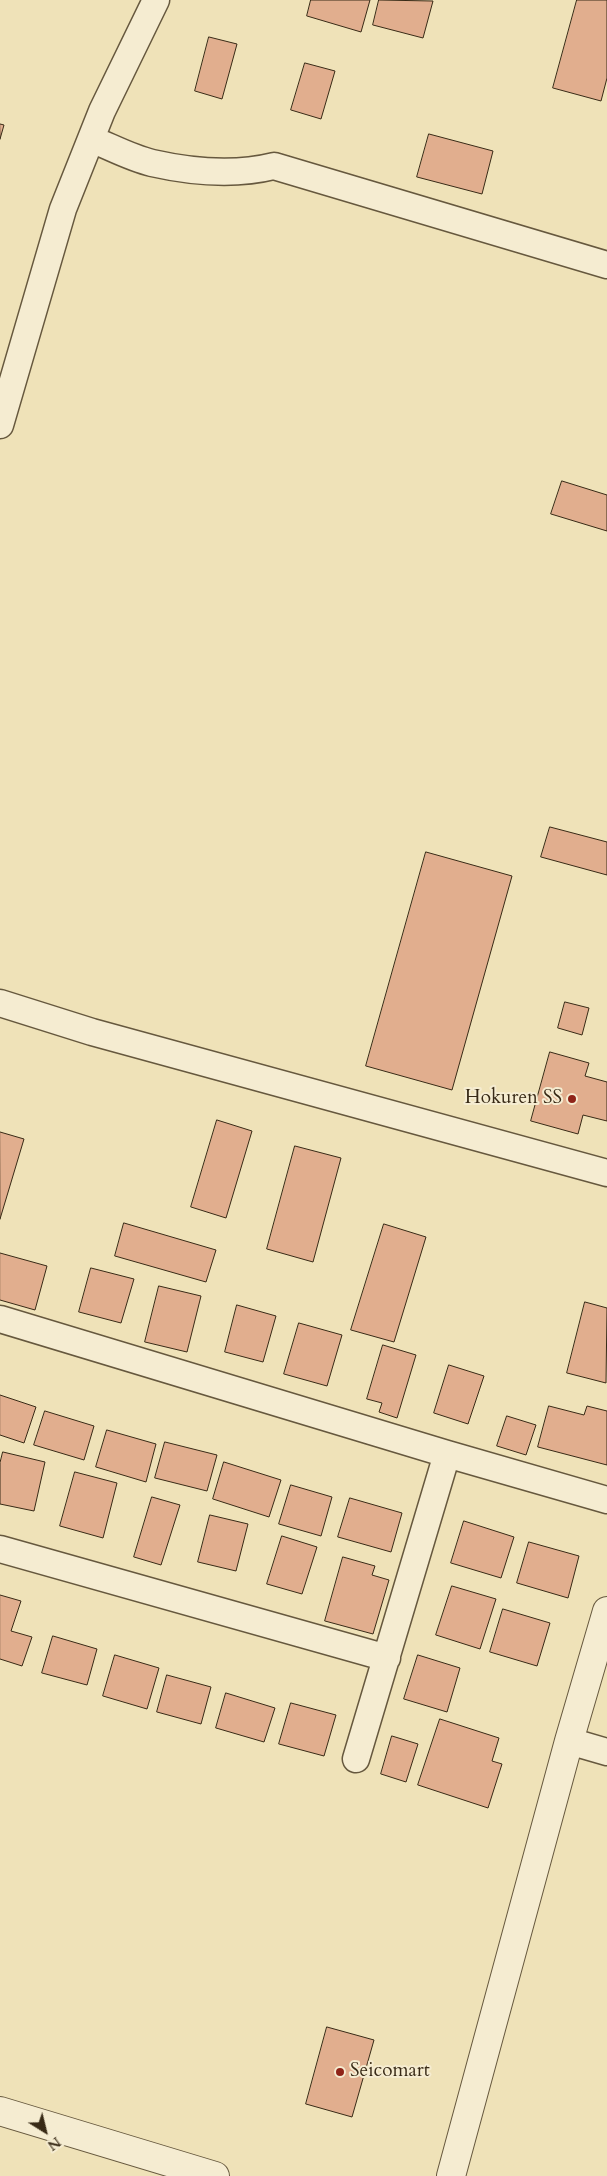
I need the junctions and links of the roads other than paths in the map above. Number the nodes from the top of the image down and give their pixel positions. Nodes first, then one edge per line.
1 (156, 0) edge
2 (91, 139) junction
3 (607, 265) edge
4 (0, 426) edge
5 (0, 1003) edge
6 (607, 1173) edge
7 (0, 1319) edge
8 (447, 1454) junction
9 (607, 1500) edge
10 (0, 1549) edge
11 (607, 1610) edge
12 (602, 1645) edge
13 (387, 1658) junction
14 (569, 1740) junction
15 (607, 1752) edge
16 (356, 1759) dead end
17 (0, 2111) edge
18 (215, 2176) edge
19 (451, 2176) edge

1 - 2 street
2 - 3 street
2 - 4 street
5 - 6 street
7 - 8 street
8 - 9 street
8 - 13 street
10 - 13 street
11 - 12 street
12 - 14 street
13 - 16 street
14 - 15 street
14 - 19 street
17 - 18 street

